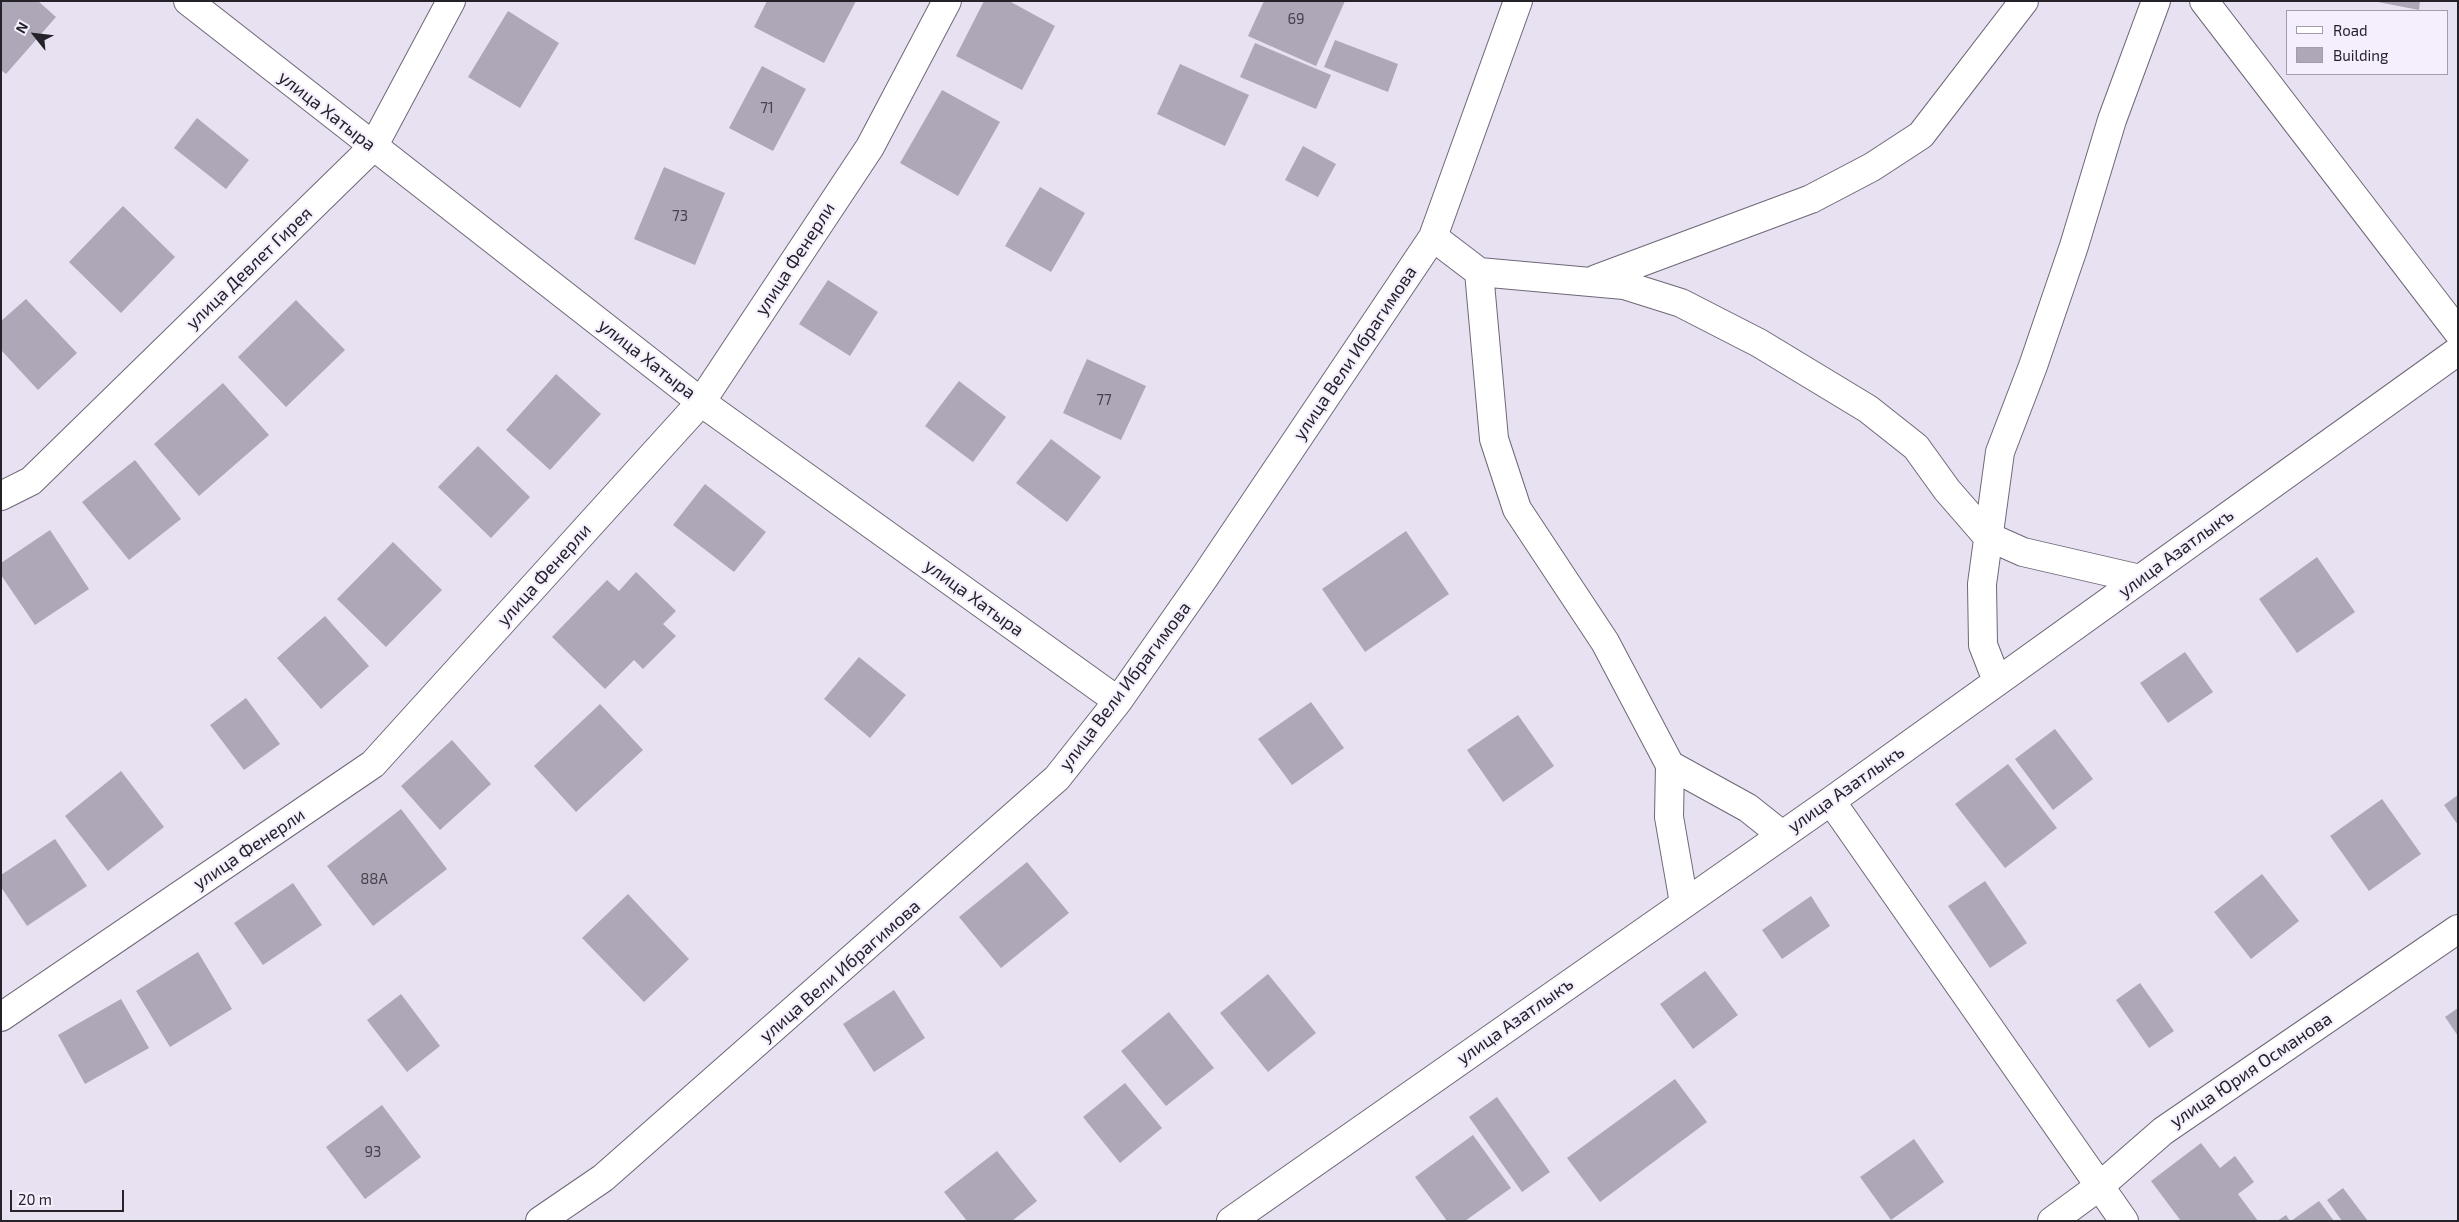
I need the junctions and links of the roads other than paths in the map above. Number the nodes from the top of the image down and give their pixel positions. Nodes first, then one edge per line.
1 (188, 1) edge
2 (451, 1) edge
3 (947, 1) edge
4 (1518, 1) edge
5 (2024, 1) edge
6 (2156, 1) edge
7 (2204, 1) edge
8 (373, 147) junction
9 (1433, 237) junction
10 (1479, 272) junction
11 (1588, 282) junction
12 (2458, 332) edge
13 (2458, 351) edge
14 (701, 402) junction
15 (1, 496) edge
16 (1988, 536) junction
17 (2140, 579) junction
18 (1997, 681) junction
19 (1118, 701) junction
20 (1670, 765) junction
21 (1831, 801) junction
22 (1782, 835) junction
23 (1684, 903) junction
24 (2458, 929) edge
25 (1, 1017) edge
26 (2101, 1185) junction
27 (540, 1221) edge
28 (1231, 1221) edge
29 (2052, 1221) edge
30 (2124, 1221) edge

1 - 8 street, улица Хатыра
2 - 8 street, улица Девлет Гирея
3 - 14 street, улица Фенерли
4 - 9 street, улица Вели Ибрагимова
5 - 11 street
6 - 16 street
7 - 12 street
8 - 14 street, улица Хатыра
8 - 15 street, улица Девлет Гирея
9 - 10 street
9 - 19 street, улица Вели Ибрагимова
10 - 11 street
10 - 20 street
11 - 16 street
13 - 17 street, улица Азатлыкъ
14 - 19 street, улица Хатыра
14 - 25 street, улица Фенерли
16 - 17 street
16 - 18 street
17 - 18 street, улица Азатлыкъ
18 - 21 street, улица Азатлыкъ
19 - 27 street, улица Вели Ибрагимова
20 - 22 street
20 - 23 street
21 - 22 street, улица Азатлыкъ
21 - 26 street
22 - 23 street, улица Азатлыкъ
23 - 28 street, улица Азатлыкъ
24 - 26 street, улица Юрия Османова
26 - 29 street, улица Юрия Османова
26 - 30 street

